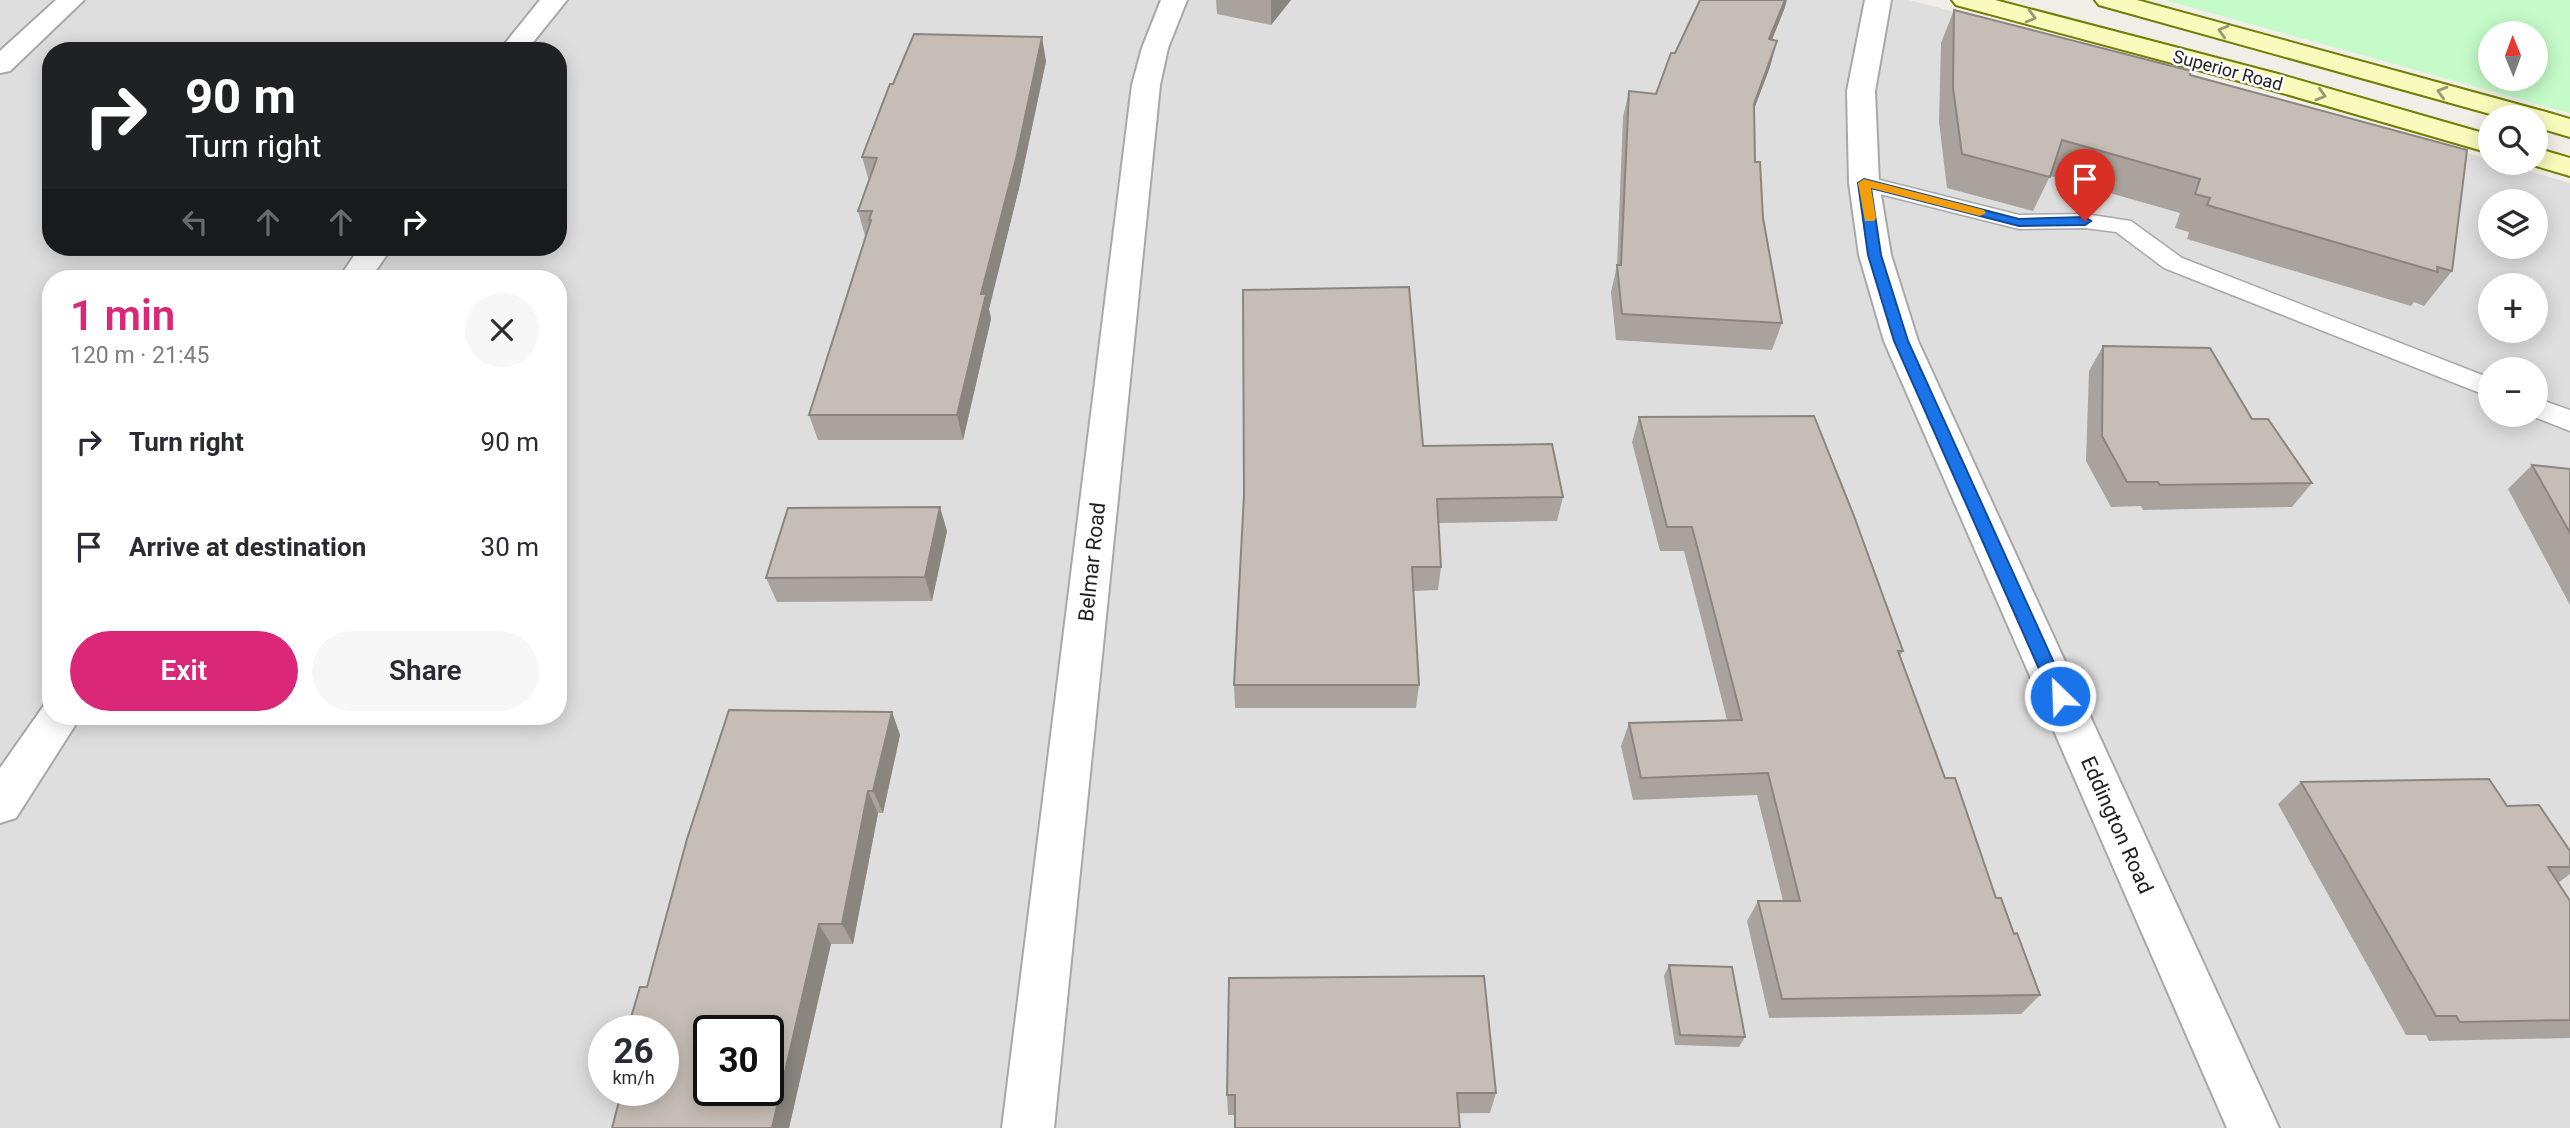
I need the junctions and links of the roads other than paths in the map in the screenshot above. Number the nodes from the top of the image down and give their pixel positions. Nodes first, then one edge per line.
1 (71, 0) edge
2 (554, 0) edge
3 (1174, 0) edge
4 (1878, 0) edge
5 (1965, 0) edge
6 (2108, 0) edge
7 (519, 42) edge
8 (0, 65) edge
9 (2487, 105) edge
10 (2548, 122) edge
11 (2570, 128) edge
12 (2478, 141) edge
13 (2548, 161) edge
14 (2570, 167) edge
15 (1864, 183) junction
16 (2478, 383) edge
17 (2548, 412) edge
18 (2570, 421) edge
19 (54, 725) edge
20 (0, 804) edge
21 (1028, 1128) edge
22 (2253, 1128) edge

1 - 8 street
2 - 7 street
3 - 21 street, Belmar Road
4 - 15 street, Eddington Road
5 -> 12 main road, Superior Road
9 -> 6 main road, Superior Road
10 - 11 main road, Superior Road
13 - 14 main road
15 - 16 lane
15 - 22 street, Eddington Road
17 - 18 lane
19 - 20 street

